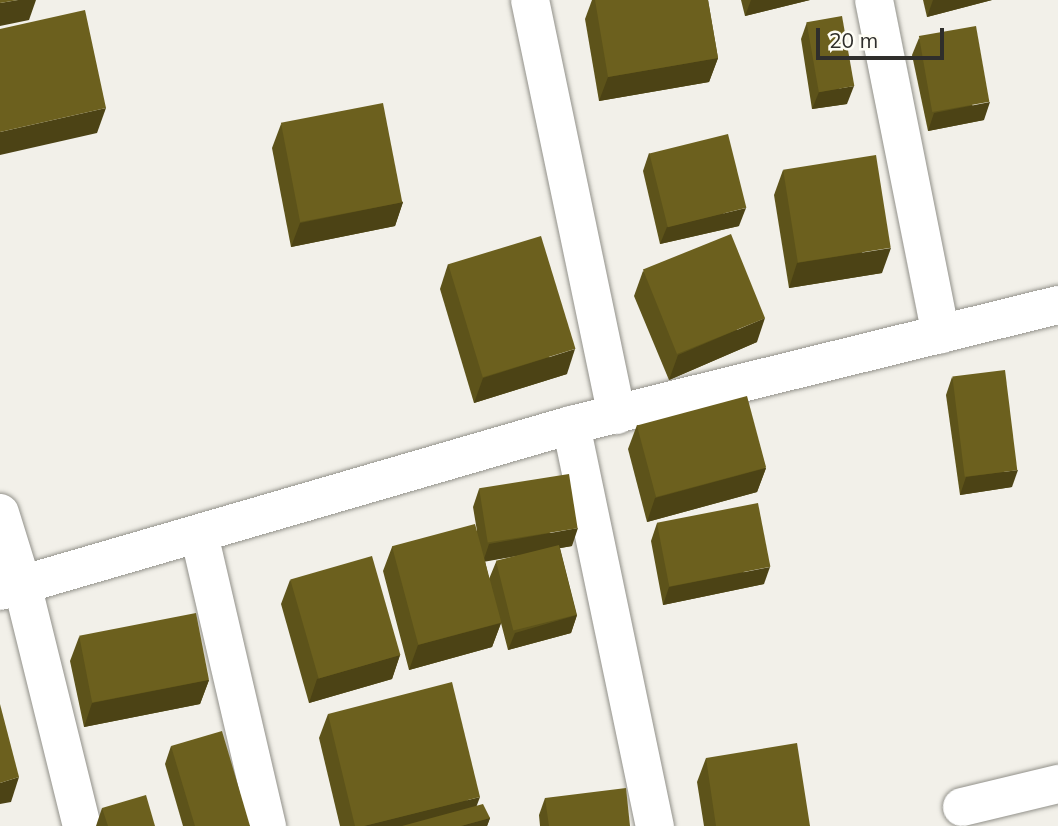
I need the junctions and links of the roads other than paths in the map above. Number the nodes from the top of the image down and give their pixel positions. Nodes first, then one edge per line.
1 (530, 0) edge
2 (874, 0) edge
3 (1058, 305) edge
4 (941, 334) junction
5 (617, 415) junction
6 (571, 425) junction
7 (0, 513) edge
8 (199, 534) junction
9 (11, 588) edge
10 (1058, 784) edge
11 (962, 807) dead end
12 (82, 826) edge
13 (267, 826) edge
14 (655, 826) edge

1 - 5 street
2 - 4 street
3 - 4 street
4 - 5 street
5 - 6 street
6 - 8 street
6 - 14 street
7 - 9 street
8 - 9 street
8 - 13 street
9 - 12 street
10 - 11 street

